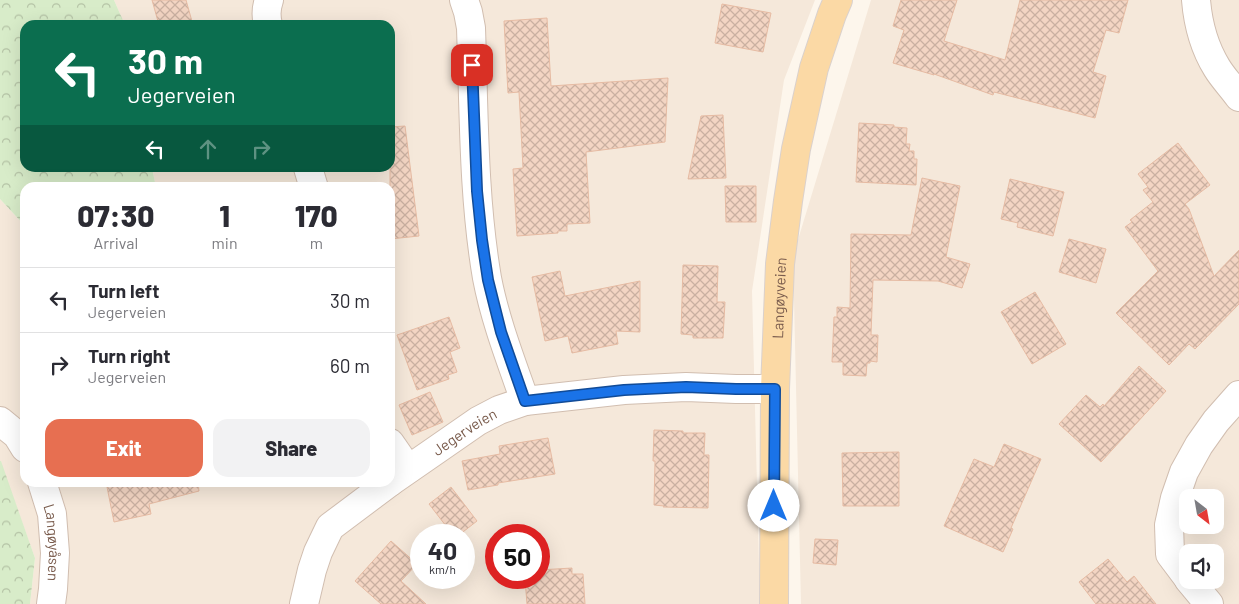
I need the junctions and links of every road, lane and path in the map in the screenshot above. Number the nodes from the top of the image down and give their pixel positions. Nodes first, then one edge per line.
1 (269, 0) edge
2 (464, 0) edge
3 (838, 0) edge
4 (1196, 0) edge
5 (267, 20) edge
6 (1239, 97) edge
7 (775, 389) junction
8 (1239, 395) edge
9 (525, 401) junction
10 (0, 421) edge
11 (20, 440) edge
12 (396, 478) edge
13 (44, 487) edge
14 (384, 487) edge
15 (1179, 566) edge
16 (1196, 589) edge
17 (51, 604) edge
18 (304, 604) edge
19 (774, 604) edge
20 (1209, 604) edge

1 - 5 street
2 - 9 street
3 - 7 main road, Langøyveien
4 - 6 street
7 - 9 street, Jegerveien
7 - 19 main road, Langøyveien
8 - 15 street
9 - 12 street, Jegerveien
10 - 11 street
13 - 17 street, Langøyåsen
14 - 18 street, Jegerveien
16 - 20 street

